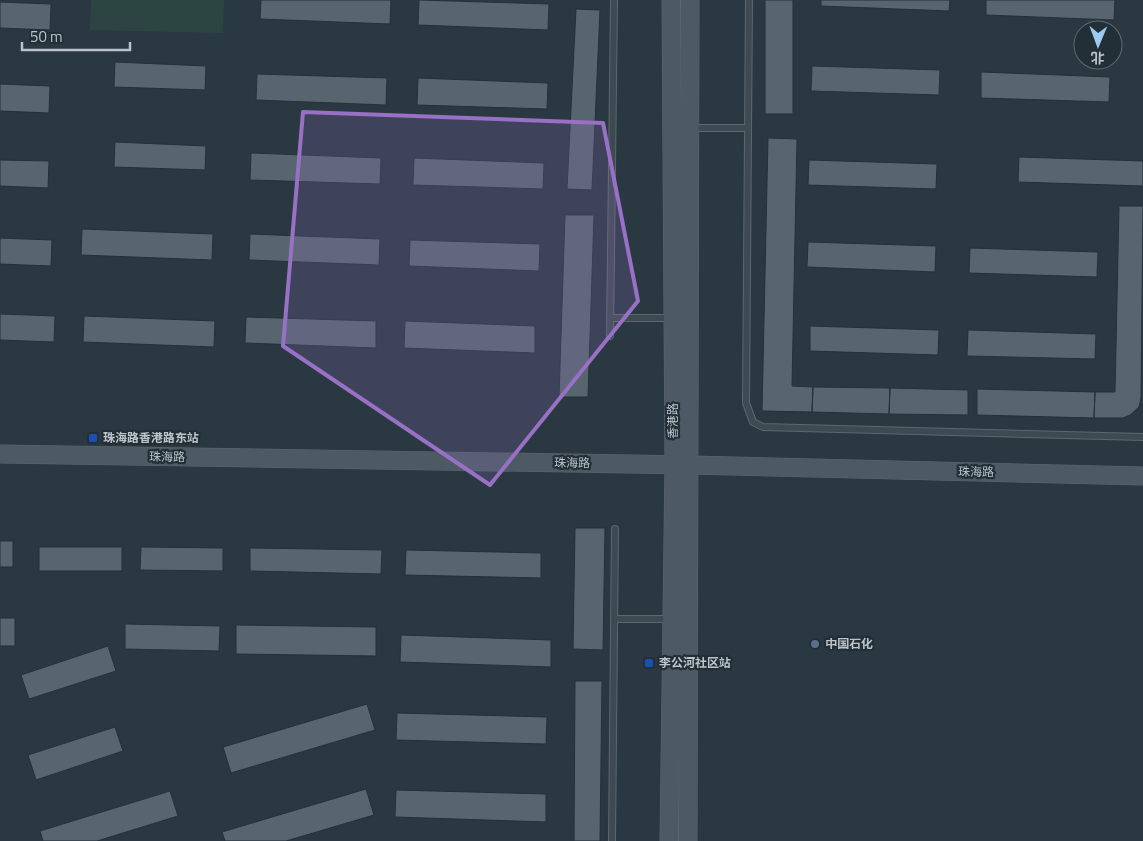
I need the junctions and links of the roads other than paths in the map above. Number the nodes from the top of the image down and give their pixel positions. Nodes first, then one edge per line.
1 (614, 0) edge
2 (671, 0) edge
3 (690, 0) edge
4 (749, 0) edge
5 (690, 128) junction
6 (748, 128) junction
7 (610, 318) junction
8 (673, 318) junction
9 (610, 336) dead end
10 (1143, 437) edge
11 (0, 454) edge
12 (682, 465) junction
13 (1143, 476) edge
14 (614, 529) dead end
15 (614, 619) junction
16 (672, 619) junction
17 (612, 841) edge
18 (669, 841) edge
19 (688, 841) edge

1 - 7 lane
2 - 8 main road, 香港路
3 - 5 main road, 香港路
4 - 6 lane
5 - 6 lane
5 - 12 main road, 香港路
6 - 10 lane
7 - 8 lane
7 - 9 lane
8 - 12 main road, 香港路
11 - 12 main road, 珠海路
12 - 13 main road, 珠海路
12 - 16 main road, 香港路
12 - 19 main road, 香港路
14 - 15 lane
15 - 16 lane
15 - 17 lane
16 - 18 main road, 香港路

